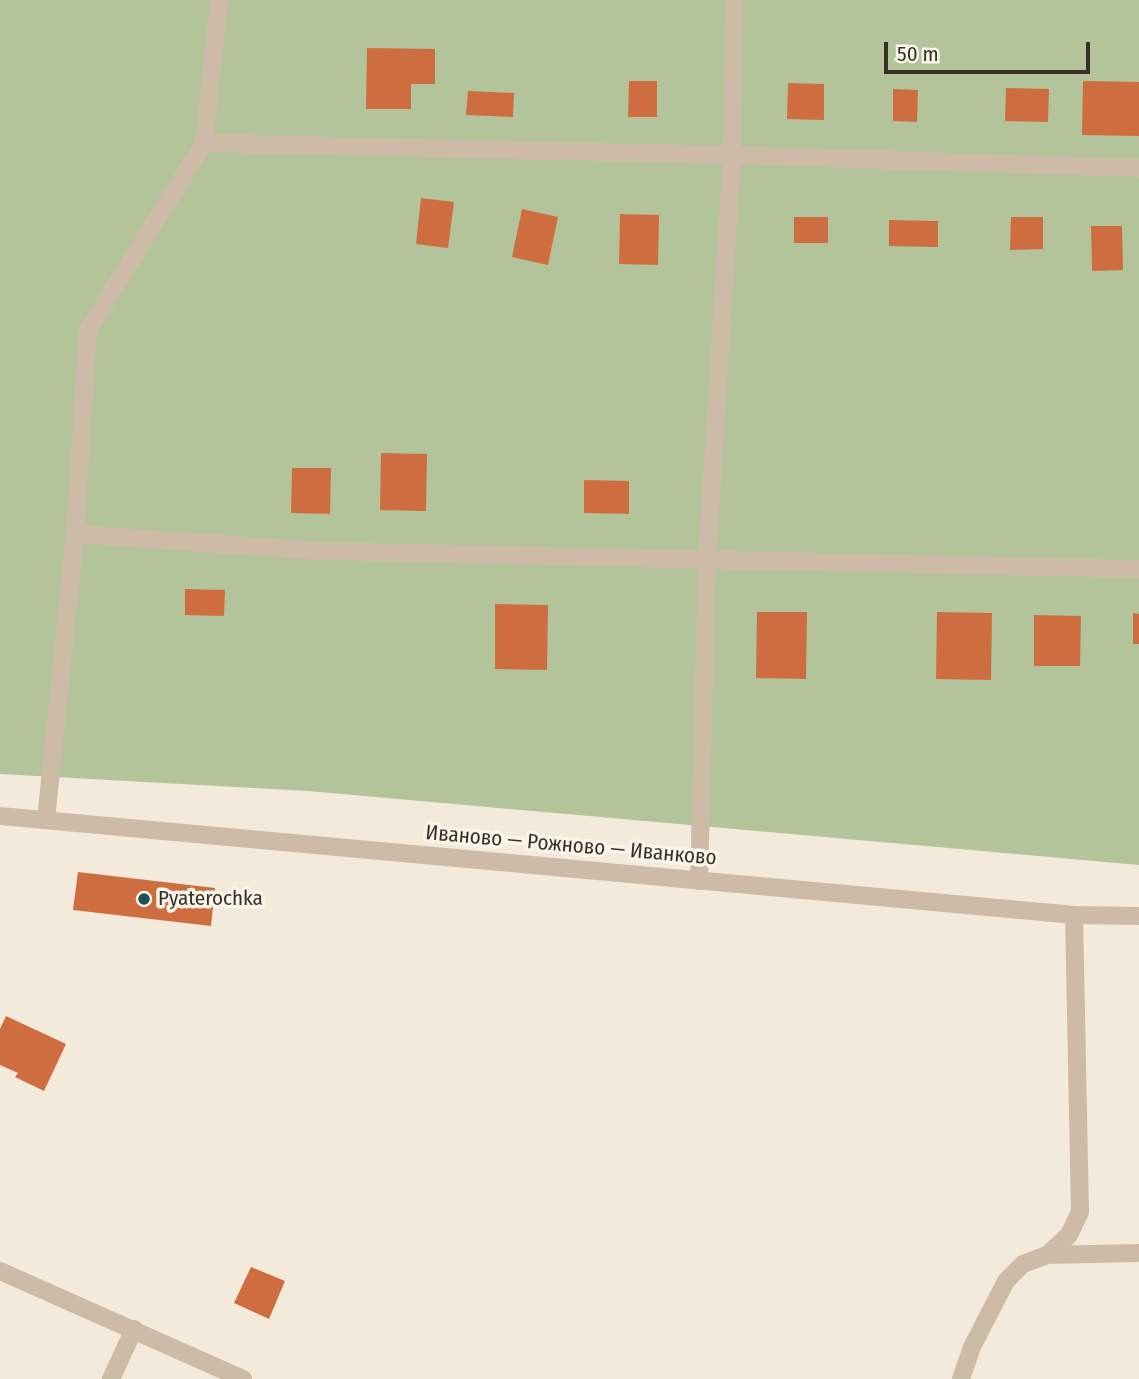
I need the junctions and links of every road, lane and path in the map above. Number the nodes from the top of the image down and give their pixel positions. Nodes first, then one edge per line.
1 (219, 0) edge
2 (734, 0) edge
3 (204, 143) junction
4 (732, 155) junction
5 (1139, 168) edge
6 (75, 534) junction
7 (707, 560) junction
8 (1139, 569) edge
9 (0, 816) edge
10 (46, 820) junction
11 (699, 881) junction
12 (1074, 915) junction
13 (1139, 916) edge
14 (1139, 1253) edge
15 (1047, 1255) junction
16 (0, 1271) edge
17 (134, 1329) junction
18 (111, 1379) edge
19 (243, 1379) edge
20 (961, 1379) edge

1 - 3 street
2 - 4 street
3 - 4 street
3 - 6 street
4 - 5 street
4 - 7 street
6 - 7 street
6 - 10 street
7 - 8 street
7 - 11 street
9 - 10 street, Иваново — Рожново — Иванково
10 - 11 street, Иваново — Рожново — Иванково
11 - 12 street, Иваново — Рожново — Иванково
12 - 13 street, Иваново — Рожново — Иванково
12 - 15 street
14 - 15 street
15 - 20 street
16 - 17 street
17 - 18 street
17 - 19 street

